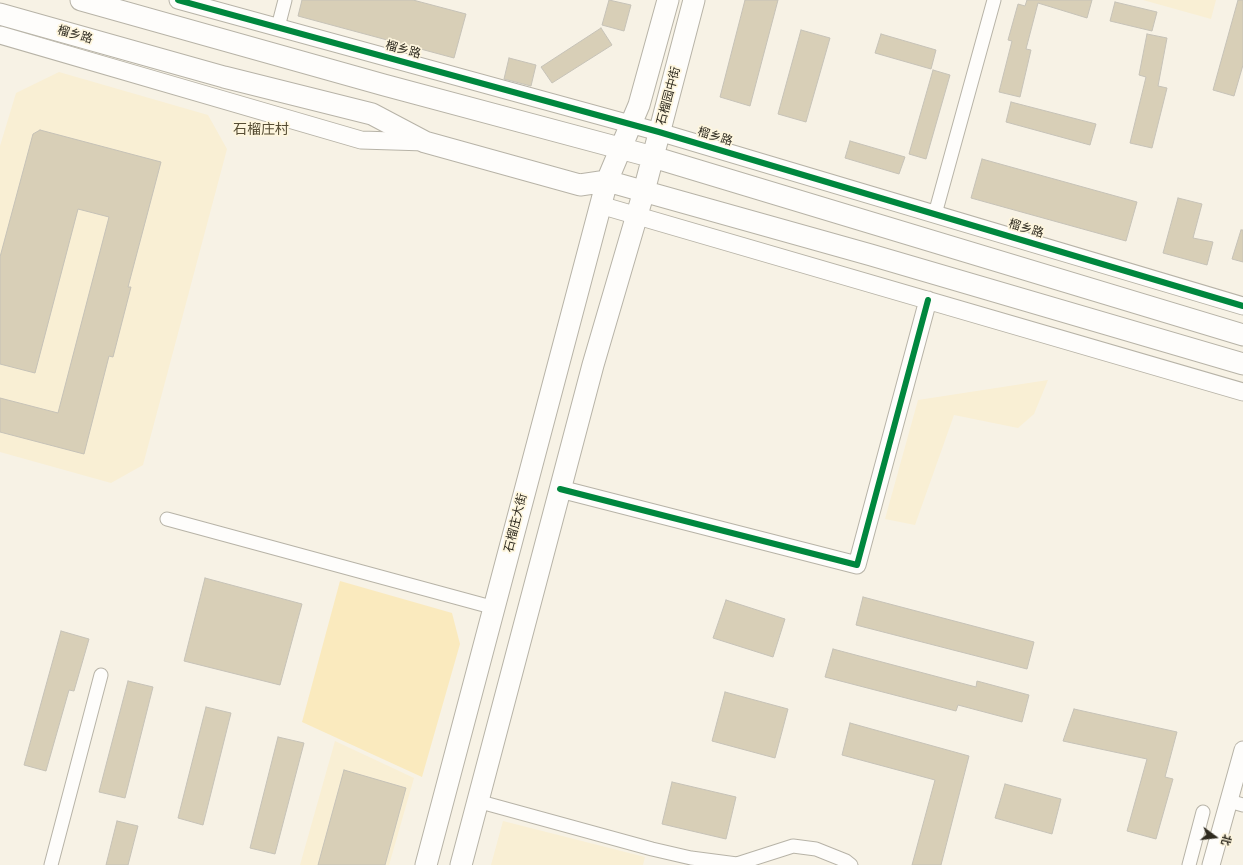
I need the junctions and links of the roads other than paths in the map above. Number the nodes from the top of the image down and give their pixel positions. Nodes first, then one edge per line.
1 (81, 0) edge
2 (178, 0) edge
3 (285, 0) edge
4 (668, 0) edge
5 (694, 0) edge
6 (994, 0) edge
7 (1, 11) edge
8 (278, 27) junction
9 (0, 39) edge
10 (631, 124) junction
11 (660, 132) junction
12 (425, 142) junction
13 (621, 148) junction
14 (653, 157) junction
15 (606, 181) junction
16 (644, 191) junction
17 (600, 205) junction
18 (935, 214) junction
19 (636, 215) junction
20 (928, 300) junction
21 (1243, 306) edge
22 (1243, 335) edge
23 (1243, 364) edge
24 (1243, 392) edge
25 (560, 489) junction
26 (167, 519) dead end
27 (495, 608) junction
28 (101, 674) dead end
29 (1243, 750) edge
30 (477, 801) junction
31 (1236, 803) edge
32 (1203, 812) dead end
33 (51, 865) edge
34 (426, 865) edge
35 (460, 865) edge
36 (851, 865) edge
37 (1189, 865) edge
38 (1211, 865) edge

1 - 13 main road
2 - 8 street, 榴乡路
3 - 8 street
4 - 10 main road
5 - 11 main road, 石榴园中街
6 - 18 street
7 - 9 street
7 - 12 main road, 榴乡路
8 - 10 street, 榴乡路
9 - 12 street, 榴乡路
10 - 11 street, 榴乡路
10 - 13 main road
11 - 14 main road, 石榴园中街
11 - 18 street, 榴乡路
12 - 15 main road, 榴乡路
13 - 14 main road
13 - 15 main road
14 - 16 main road, 石榴园中街
14 - 22 main road
15 - 16 main road, 榴乡路
15 - 17 main road, 石榴庄大街
16 - 19 main road
16 - 23 main road, 榴乡路
17 - 19 street
17 - 27 main road, 石榴庄大街
18 - 21 street, 榴乡路
19 - 20 street
19 - 25 main road
20 - 24 street
20 - 25 street
25 - 30 main road
26 - 27 street
27 - 34 main road, 石榴庄大街
28 - 33 street
29 - 31 street
30 - 35 main road
30 - 36 street
31 - 38 street
32 - 37 street

